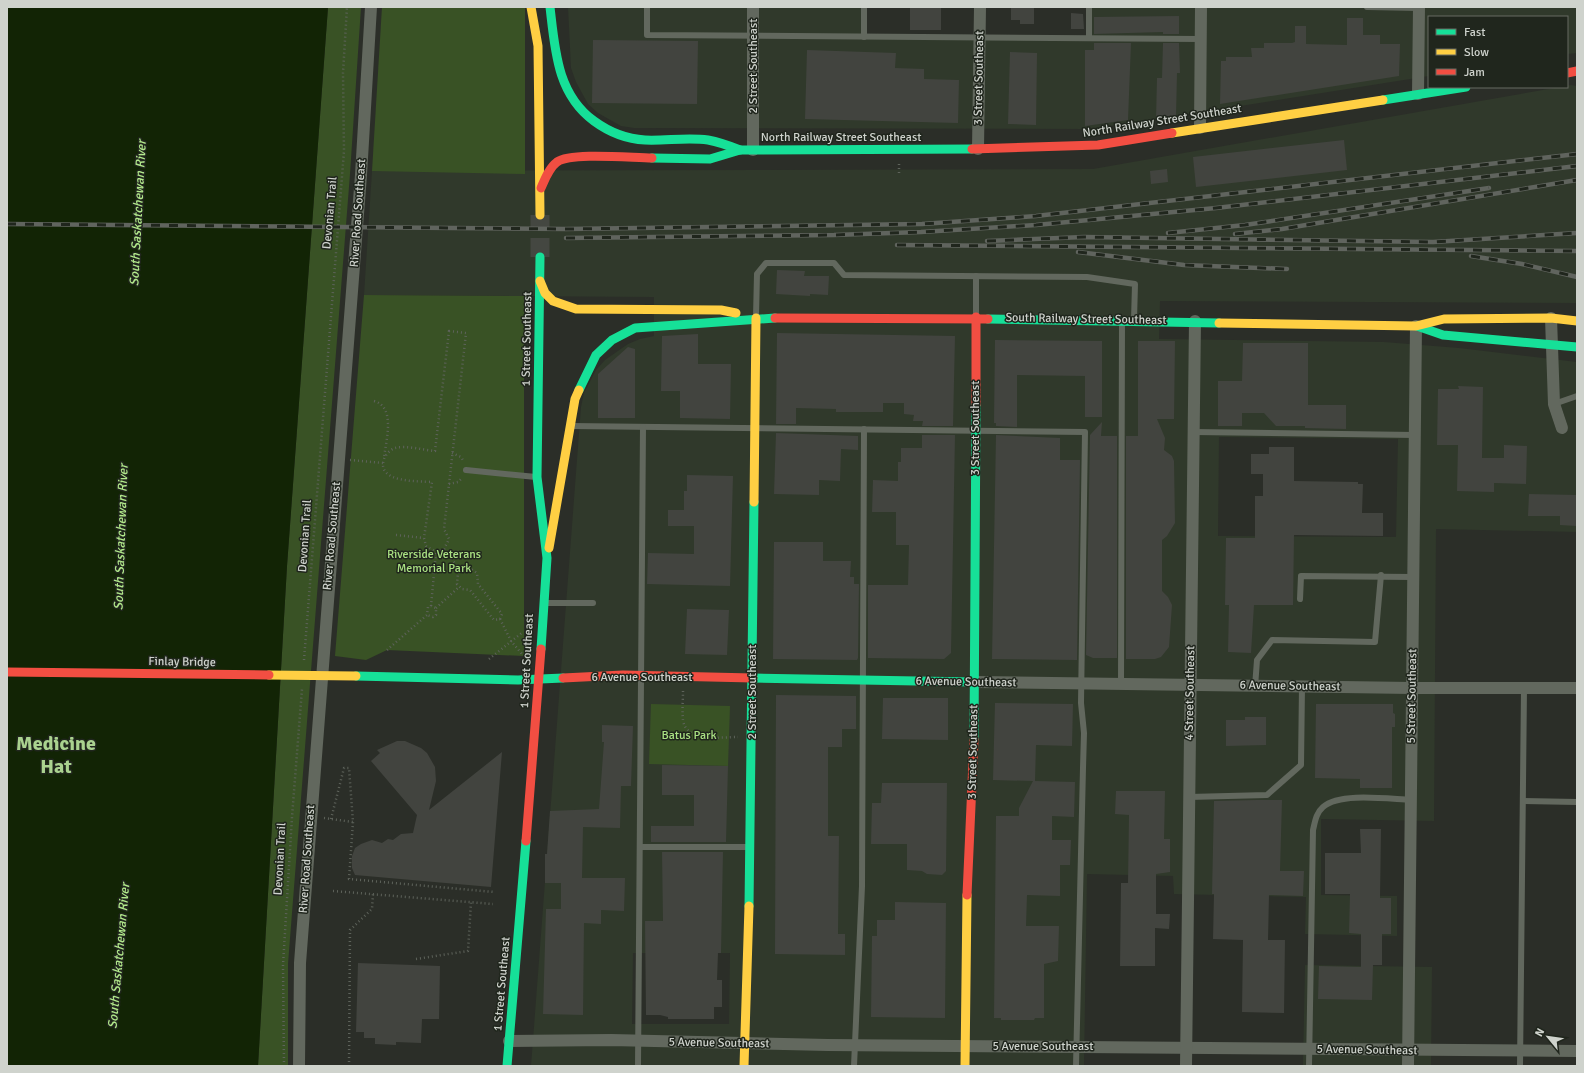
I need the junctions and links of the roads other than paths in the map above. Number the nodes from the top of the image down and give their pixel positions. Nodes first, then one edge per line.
1 (371, 7) edge
2 (531, 7) edge
3 (541, 7) edge
4 (550, 7) edge
5 (647, 7) edge
6 (753, 7) edge
7 (864, 7) edge
8 (980, 7) edge
9 (1089, 7) edge
10 (1200, 7) edge
11 (1367, 7) edge
12 (1419, 7) edge
13 (753, 36) junction
14 (864, 37) junction
15 (979, 37) junction
16 (1089, 38) junction
17 (1200, 39) junction
18 (538, 46) junction
19 (1459, 88) edge
20 (1418, 94) junction
21 (1200, 128) junction
22 (978, 149) junction
23 (740, 150) junction
24 (753, 150) junction
25 (541, 188) junction
26 (540, 215) tunnel mouth
27 (540, 257) tunnel mouth
28 (976, 276) junction
29 (540, 281) junction
30 (976, 317) junction
31 (756, 318) junction
32 (1551, 318) junction
33 (1122, 320) junction
34 (1134, 320) junction
35 (1195, 321) junction
36 (1577, 321) edge
37 (1416, 326) junction
38 (1551, 343) junction
39 (1577, 347) edge
40 (1577, 396) edge
41 (1554, 404) junction
42 (571, 426) junction
43 (643, 427) junction
44 (755, 428) junction
45 (1562, 428) dead end
46 (864, 429) junction
47 (975, 431) junction
48 (1193, 432) junction
49 (1415, 435) junction
50 (466, 470) dead end
51 (537, 477) junction
52 (547, 558) junction
53 (1381, 576) junction
54 (1413, 577) junction
55 (1300, 599) dead end
56 (543, 603) junction
57 (593, 603) dead end
58 (7, 672) edge
59 (356, 676) joint
60 (641, 676) junction
61 (540, 678) junction
62 (752, 678) junction
63 (863, 680) junction
64 (974, 682) junction
65 (1082, 684) junction
66 (1121, 684) junction
67 (1190, 685) junction
68 (1255, 686) junction
69 (1302, 686) junction
70 (1412, 688) junction
71 (1524, 688) junction
72 (1577, 688) edge
73 (1189, 797) junction
74 (1411, 800) junction
75 (1523, 801) junction
76 (1577, 802) edge
77 (640, 847) junction
78 (751, 847) junction
79 (509, 1041) junction
80 (638, 1041) junction
81 (744, 1044) junction
82 (854, 1045) junction
83 (965, 1045) junction
84 (1076, 1046) junction
85 (1186, 1047) junction
86 (1309, 1049) junction
87 (1408, 1050) junction
88 (1520, 1050) junction
89 (1577, 1051) edge
90 (299, 1066) edge
91 (507, 1066) edge
92 (638, 1066) edge
93 (744, 1066) edge
94 (854, 1066) edge
95 (966, 1066) edge
96 (1076, 1066) edge
97 (1186, 1066) edge
98 (1309, 1066) edge
99 (1408, 1066) edge
100 (1520, 1066) edge

1 - 90 street, River Road Southeast
2 - 18 street
3 - 18 street
4 - 23 street, North Railway Street Southeast
5 - 13 lane
6 - 13 street, 2 Street Southeast
7 - 14 lane
8 - 15 street, 3 Street Southeast
9 - 16 lane
10 - 17 street
11 - 12 lane
12 - 20 street
13 - 14 lane
13 - 24 street, 2 Street Southeast
14 - 15 lane
15 - 16 lane
15 - 22 street, 3 Street Southeast
16 - 17 lane
17 - 21 street
18 - 25 street
19 - 20 street, North Railway Street Southeast
20 - 21 street, North Railway Street Southeast
21 - 22 street, North Railway Street Southeast
22 - 24 street, North Railway Street Southeast
23 - 24 street, North Railway Street Southeast
23 - 25 street, North Railway Street Southeast
25 - 26 street
27 - 29 street, 1 Street Southeast
28 - 30 lane
28 - 31 lane
28 - 34 lane
29 - 31 street, South Railway Street Southeast
29 - 51 street, 1 Street Southeast
30 - 31 street, South Railway Street Southeast
30 - 33 street, South Railway Street Southeast
30 - 47 street, 3 Street Southeast
31 - 42 street, South Railway Street Southeast
31 - 44 street, 2 Street Southeast
32 - 36 street, South Railway Street Southeast
32 - 37 street, South Railway Street Southeast
32 - 38 street
33 - 34 street, South Railway Street Southeast
33 - 66 lane
34 - 35 street, South Railway Street Southeast
35 - 37 street, South Railway Street Southeast
35 - 48 street, 4 Street Southeast
37 - 38 street, South Railway Street Southeast
37 - 49 street, 5 Street Southeast
38 - 39 street, South Railway Street Southeast
38 - 41 street
40 - 41 lane
41 - 45 street
42 - 43 lane
42 - 52 street, South Railway Street Southeast
43 - 44 lane
43 - 60 lane
44 - 46 lane
44 - 62 street, 2 Street Southeast
46 - 47 lane
46 - 63 lane
47 - 64 street, 3 Street Southeast
47 - 65 lane
48 - 49 lane
48 - 67 street, 4 Street Southeast
49 - 54 street, 5 Street Southeast
50 - 51 lane
51 - 52 street, 1 Street Southeast
52 - 56 street, 1 Street Southeast
53 - 54 lane
53 - 55 lane
53 - 68 lane
54 - 70 street, 5 Street Southeast
56 - 57 lane
56 - 61 street, 1 Street Southeast
58 - 59 street, Finlay Bridge, bridge
59 - 61 street, 6 Avenue Southeast
60 - 61 street, 6 Avenue Southeast
60 - 62 street, 6 Avenue Southeast
60 - 77 lane
61 - 79 street, 1 Street Southeast
62 - 63 street, 6 Avenue Southeast
62 - 78 street, 2 Street Southeast
63 - 64 street, 6 Avenue Southeast
63 - 82 lane
64 - 65 street, 6 Avenue Southeast
64 - 83 street, 3 Street Southeast
65 - 66 street, 6 Avenue Southeast
65 - 84 lane
66 - 67 street, 6 Avenue Southeast
67 - 68 street, 6 Avenue Southeast
67 - 73 street, 4 Street Southeast
68 - 69 street, 6 Avenue Southeast
69 - 70 street, 6 Avenue Southeast
69 - 73 lane
70 - 71 street, 6 Avenue Southeast
70 - 74 street, 5 Street Southeast
71 - 72 street, 6 Avenue Southeast
71 - 75 lane
73 - 85 street, 4 Street Southeast
74 - 86 lane
74 - 87 street, 5 Street Southeast
75 - 76 lane
75 - 88 lane
77 - 78 lane
77 - 80 lane
78 - 81 street, 2 Street Southeast
79 - 80 street, 5 Avenue Southeast
79 - 91 street, 1 Street Southeast
80 - 81 street, 5 Avenue Southeast
80 - 92 lane
81 - 82 street, 5 Avenue Southeast
81 - 93 street, 2 Street Southeast
82 - 83 street, 5 Avenue Southeast
82 - 94 lane
83 - 84 street, 5 Avenue Southeast
83 - 95 street, 3 Street Southeast
84 - 85 street, 5 Avenue Southeast
84 - 96 lane
85 - 86 street, 5 Avenue Southeast
85 - 97 street, 4 Street Southeast
86 - 87 street, 5 Avenue Southeast
86 - 98 lane
87 - 88 street, 5 Avenue Southeast
87 - 99 street, 5 Street Southeast
88 - 89 street, 5 Avenue Southeast
88 - 100 lane

